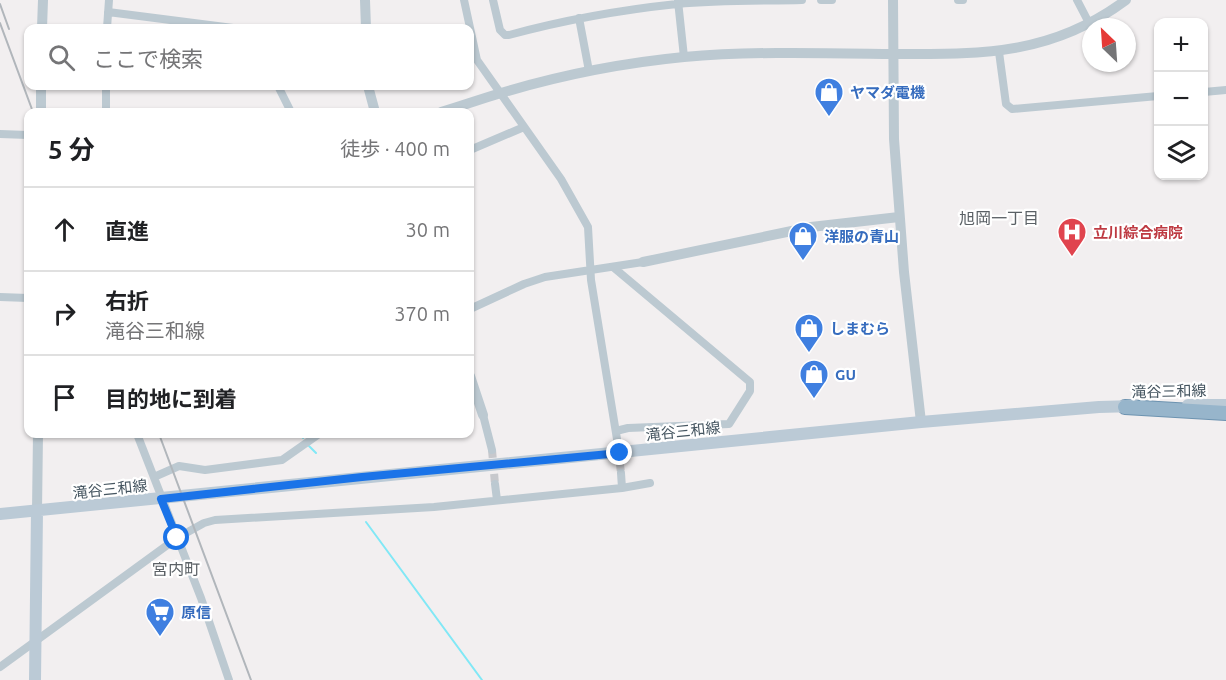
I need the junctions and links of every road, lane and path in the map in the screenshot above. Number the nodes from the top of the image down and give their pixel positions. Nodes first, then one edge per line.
1 (43, 0) edge
2 (109, 0) edge
3 (364, 0) edge
4 (464, 0) edge
5 (494, 0) edge
6 (802, 0) edge
7 (821, 0) edge
8 (832, 0) edge
9 (893, 0) edge
10 (958, 0) edge
11 (963, 0) edge
12 (1077, 0) edge
13 (1126, 0) edge
14 (678, 2) edge
15 (108, 12) junction
16 (579, 18) junction
17 (1086, 18) edge
18 (1097, 18) edge
19 (42, 24) edge
20 (107, 24) edge
21 (202, 24) edge
22 (366, 24) edge
23 (468, 24) edge
24 (1082, 26) edge
25 (999, 52) junction
26 (893, 54) junction
27 (684, 57) junction
28 (474, 60) edge
29 (589, 71) junction
30 (41, 90) edge
31 (106, 90) edge
32 (280, 90) edge
33 (369, 90) edge
34 (1226, 90) edge
35 (1208, 92) edge
36 (500, 93) junction
37 (1154, 96) edge
38 (41, 108) edge
39 (106, 108) edge
40 (289, 108) edge
41 (374, 108) edge
42 (453, 108) edge
43 (524, 127) junction
44 (0, 134) edge
45 (24, 135) edge
46 (474, 148) edge
47 (899, 217) junction
48 (643, 262) joint
49 (613, 267) junction
50 (590, 270) junction
51 (0, 297) edge
52 (24, 298) edge
53 (474, 307) edge
54 (474, 388) edge
55 (1226, 405) edge
56 (1125, 406) junction
57 (1226, 412) edge
58 (483, 415) joint
59 (921, 422) junction
60 (38, 438) edge
61 (139, 438) edge
62 (313, 438) edge
63 (492, 450) tunnel mouth
64 (621, 473) tunnel mouth
65 (154, 477) junction
66 (650, 483) dead end
67 (495, 484) tunnel mouth
68 (622, 488) junction
69 (161, 499) junction
70 (497, 500) junction
71 (37, 511) junction
72 (0, 514) edge
73 (177, 538) junction
74 (34, 641) junction
75 (0, 667) edge
76 (35, 680) edge
77 (229, 680) edge

1 - 19 street
2 - 15 street
3 - 22 street
4 - 23 street
5 - 16 street
6 - 14 street
7 - 8 street
9 - 26 street
10 - 11 street
12 - 17 street
13 - 18 street
14 - 16 street
14 - 27 street
15 - 20 street
15 - 21 street
16 - 29 street
24 - 25 street
25 - 26 street
25 - 37 street
26 - 27 street
26 - 47 street
27 - 29 street
28 - 36 street
29 - 36 street
30 - 38 street
31 - 39 street
32 - 40 street
33 - 41 street
34 - 35 street
36 - 42 street
36 - 43 street
43 - 46 street
43 - 50 street
44 - 45 street
47 - 48 street
47 - 59 street
48 - 49 street
49 - 50 street
49 - 50 street
50 - 53 street
51 - 52 street
54 - 58 street
55 - 56 main road, 滝谷三和線
56 - 57 highway
56 - 59 main road, 滝谷三和線
58 - 63 street
59 - 69 main road, 滝谷三和線
60 - 71 street
61 - 65 street
62 - 65 street
64 - 68 street
65 - 69 street
66 - 68 street
67 - 70 street
68 - 70 street
69 - 71 main road, 滝谷三和線
69 - 73 street
70 - 73 street
71 - 72 main road, 滝谷三和線
71 - 74 main road
73 - 74 street
73 - 77 street
74 - 75 street
74 - 76 main road

